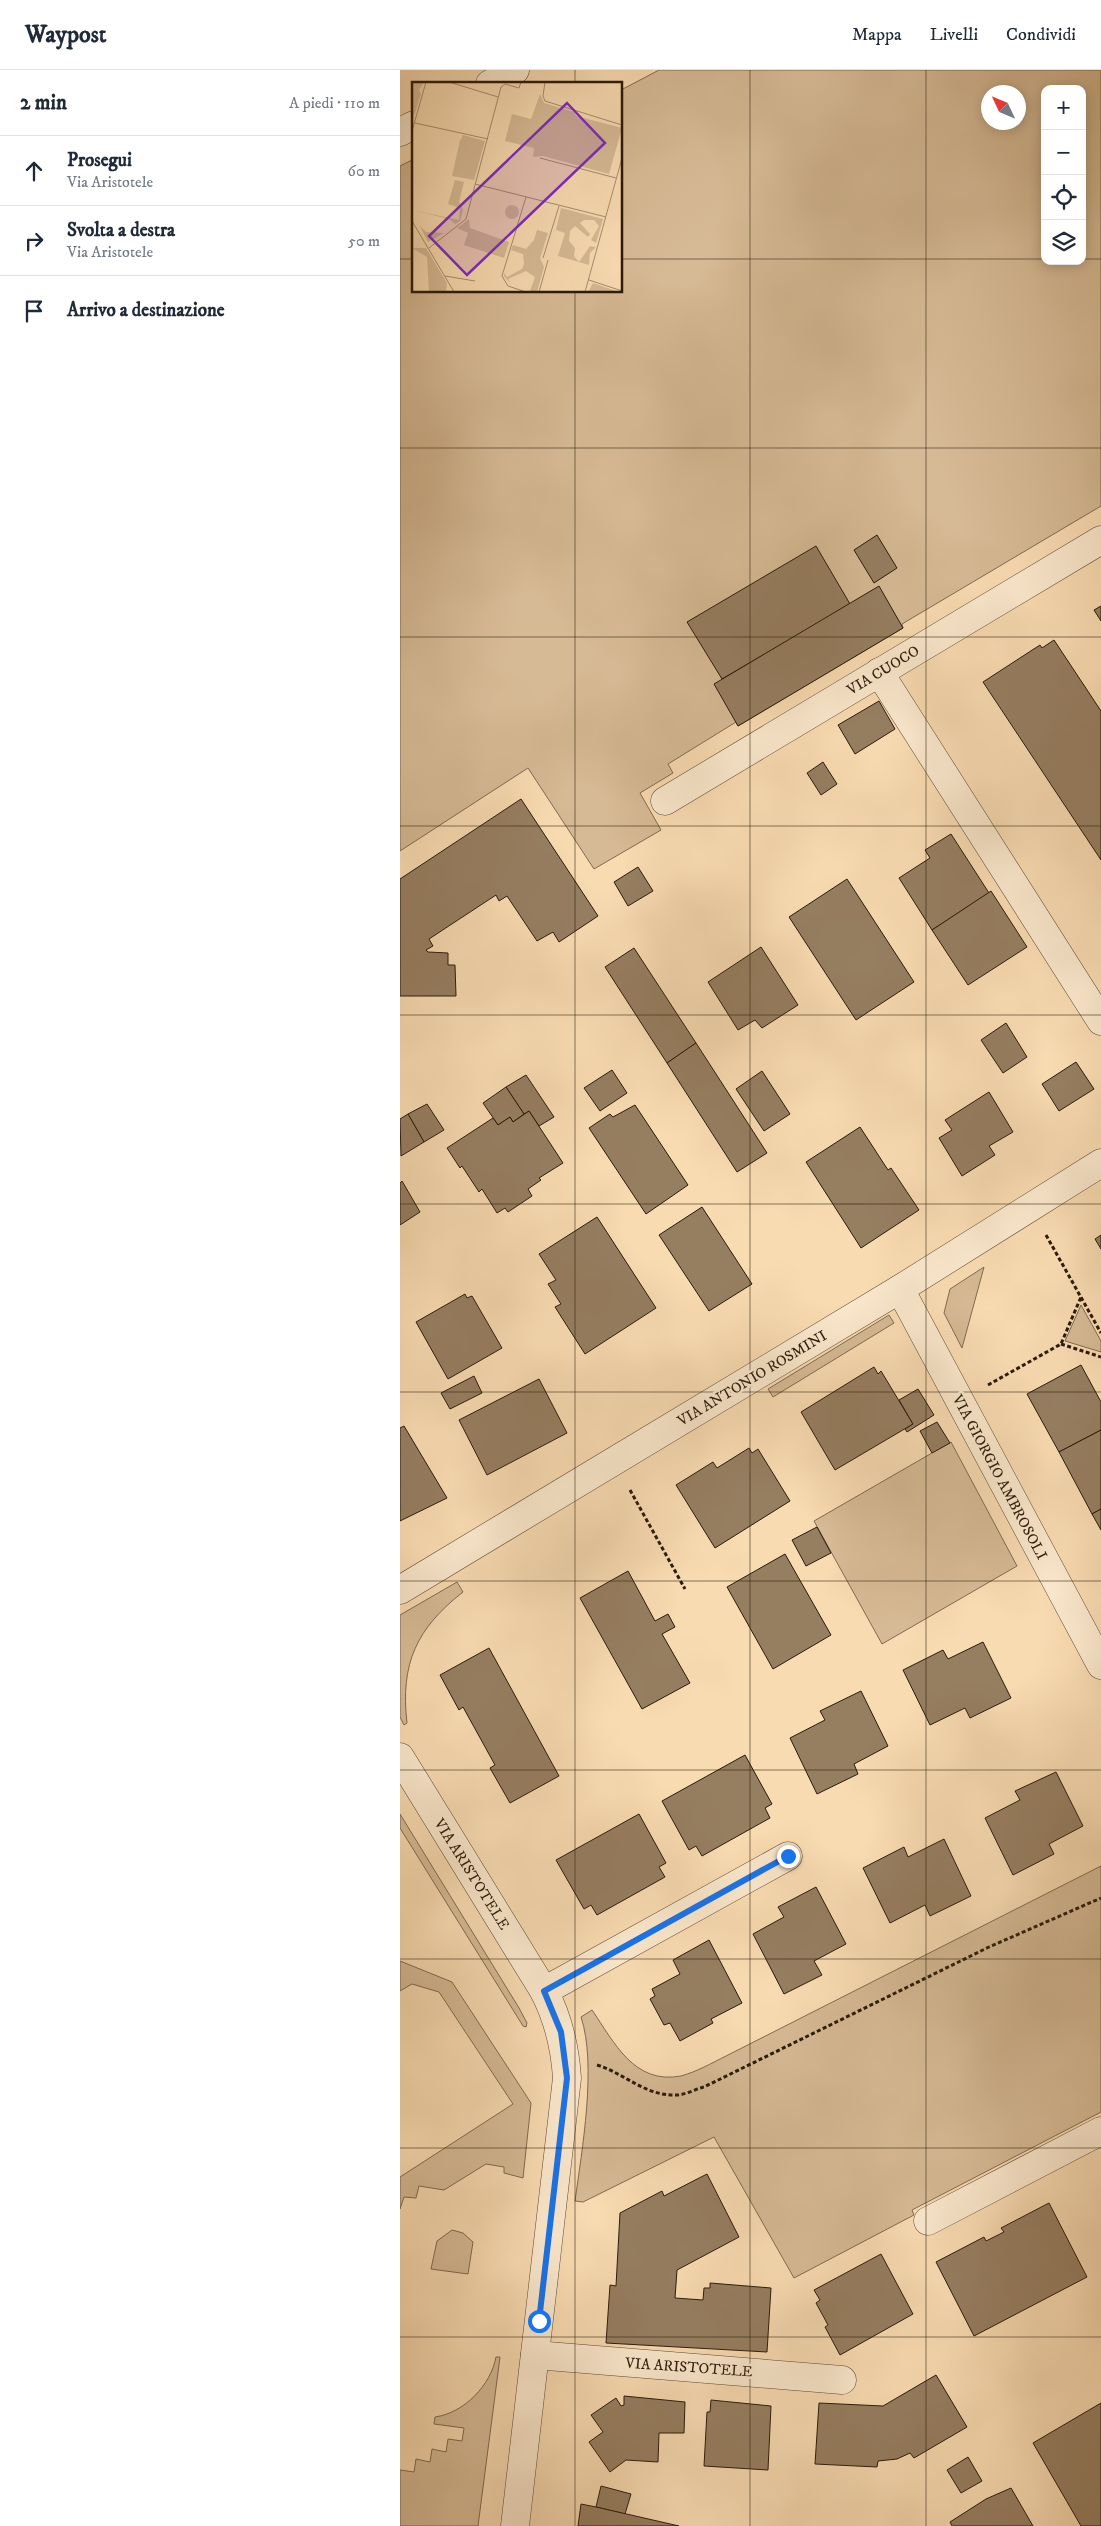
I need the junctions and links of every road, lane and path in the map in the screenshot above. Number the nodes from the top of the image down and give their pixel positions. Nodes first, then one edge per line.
1 (515, 70) edge
2 (494, 82) edge
3 (412, 126) edge
4 (400, 132) edge
5 (1101, 540) edge
6 (879, 672) junction
7 (665, 801) dead end
8 (1101, 1021) edge
9 (1101, 1163) edge
10 (1042, 1229) dead end
11 (900, 1289) junction
12 (1081, 1298) junction
13 (1101, 1333) edge
14 (1061, 1344) junction
15 (1101, 1357) edge
16 (980, 1389) dead end
17 (614, 1462) junction
18 (685, 1589) dead end
19 (400, 1590) edge
20 (1101, 1665) edge
21 (400, 1757) edge
22 (788, 1856) dead end
23 (1101, 1898) edge
24 (544, 1991) junction
25 (566, 2058) junction
26 (1101, 2132) edge
27 (928, 2221) dead end
28 (535, 2356) junction
29 (842, 2380) dead end
30 (516, 2526) edge

1 - 2 street
3 - 4 street
5 - 6 street, VIA CUOCO
6 - 7 street, VIA CUOCO
6 - 8 street
9 - 11 street, VIA ANTONIO ROSMINI
10 - 12 path
11 - 17 street, VIA ANTONIO ROSMINI
11 - 20 street, VIA GIORGIO AMBROSOLI
12 - 13 path
12 - 14 path
14 - 15 path
14 - 16 path
17 - 18 path
17 - 19 street, VIA ANTONIO ROSMINI
21 - 24 street, VIA ARISTOTELE
22 - 24 street
23 - 25 path
24 - 25 street, VIA ARISTOTELE
25 - 28 street, VIA ARISTOTELE
26 - 27 street
28 - 29 street, VIA ARISTOTELE
28 - 30 street, VIA ARISTOTELE

